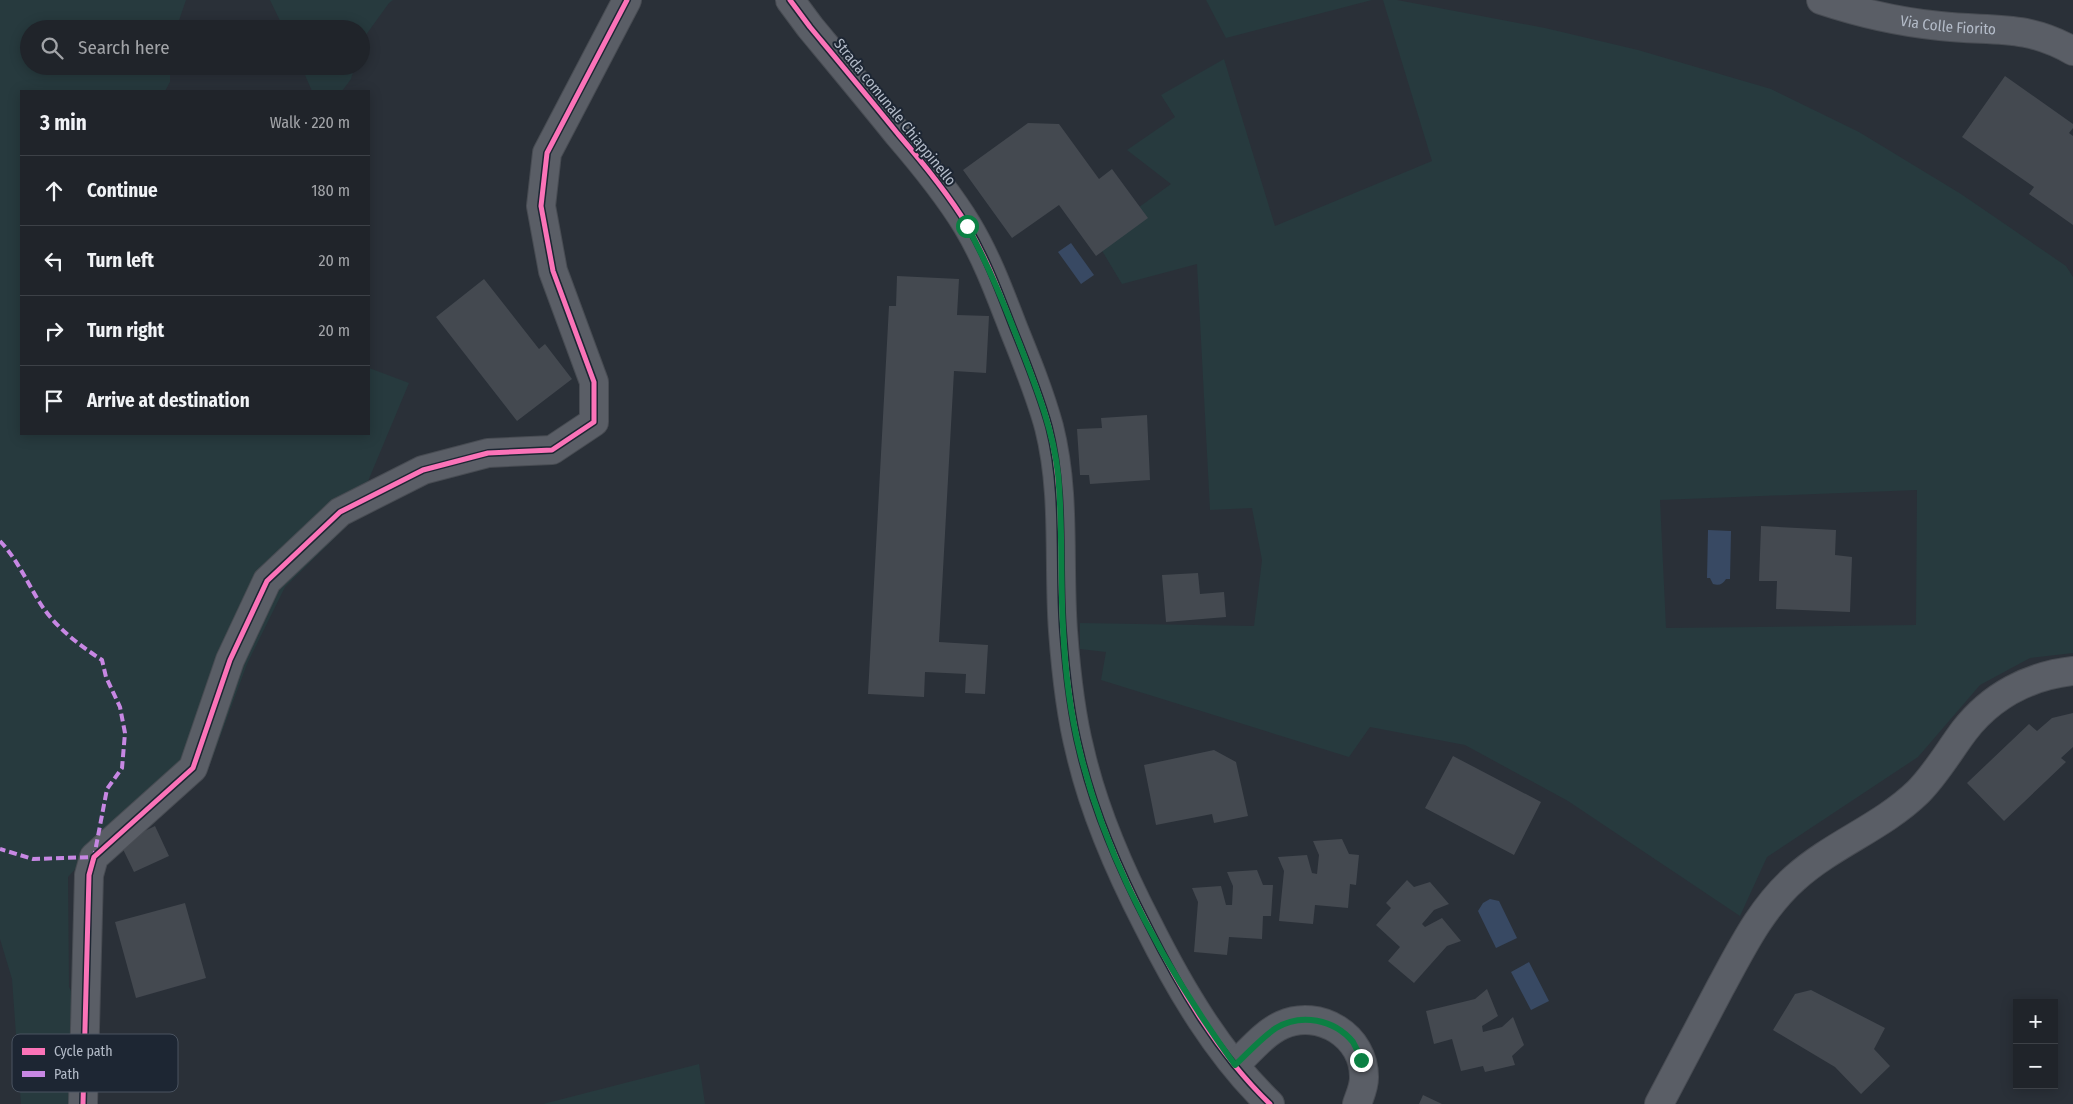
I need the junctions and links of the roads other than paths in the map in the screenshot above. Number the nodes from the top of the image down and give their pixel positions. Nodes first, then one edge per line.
1 (627, 0) edge
2 (790, 0) edge
3 (1821, 0) edge
4 (2073, 51) edge
5 (2073, 671) edge
6 (85, 1034) edge
7 (1235, 1065) junction
8 (1270, 1104) edge
9 (1357, 1104) edge
10 (1659, 1104) edge

1 - 6 street
2 - 7 street, Strada comunale Chiappinello
3 - 4 street, Via Colle Fiorito
5 - 10 street
7 - 8 street, Strada comunale Chiappinello
7 - 9 street

